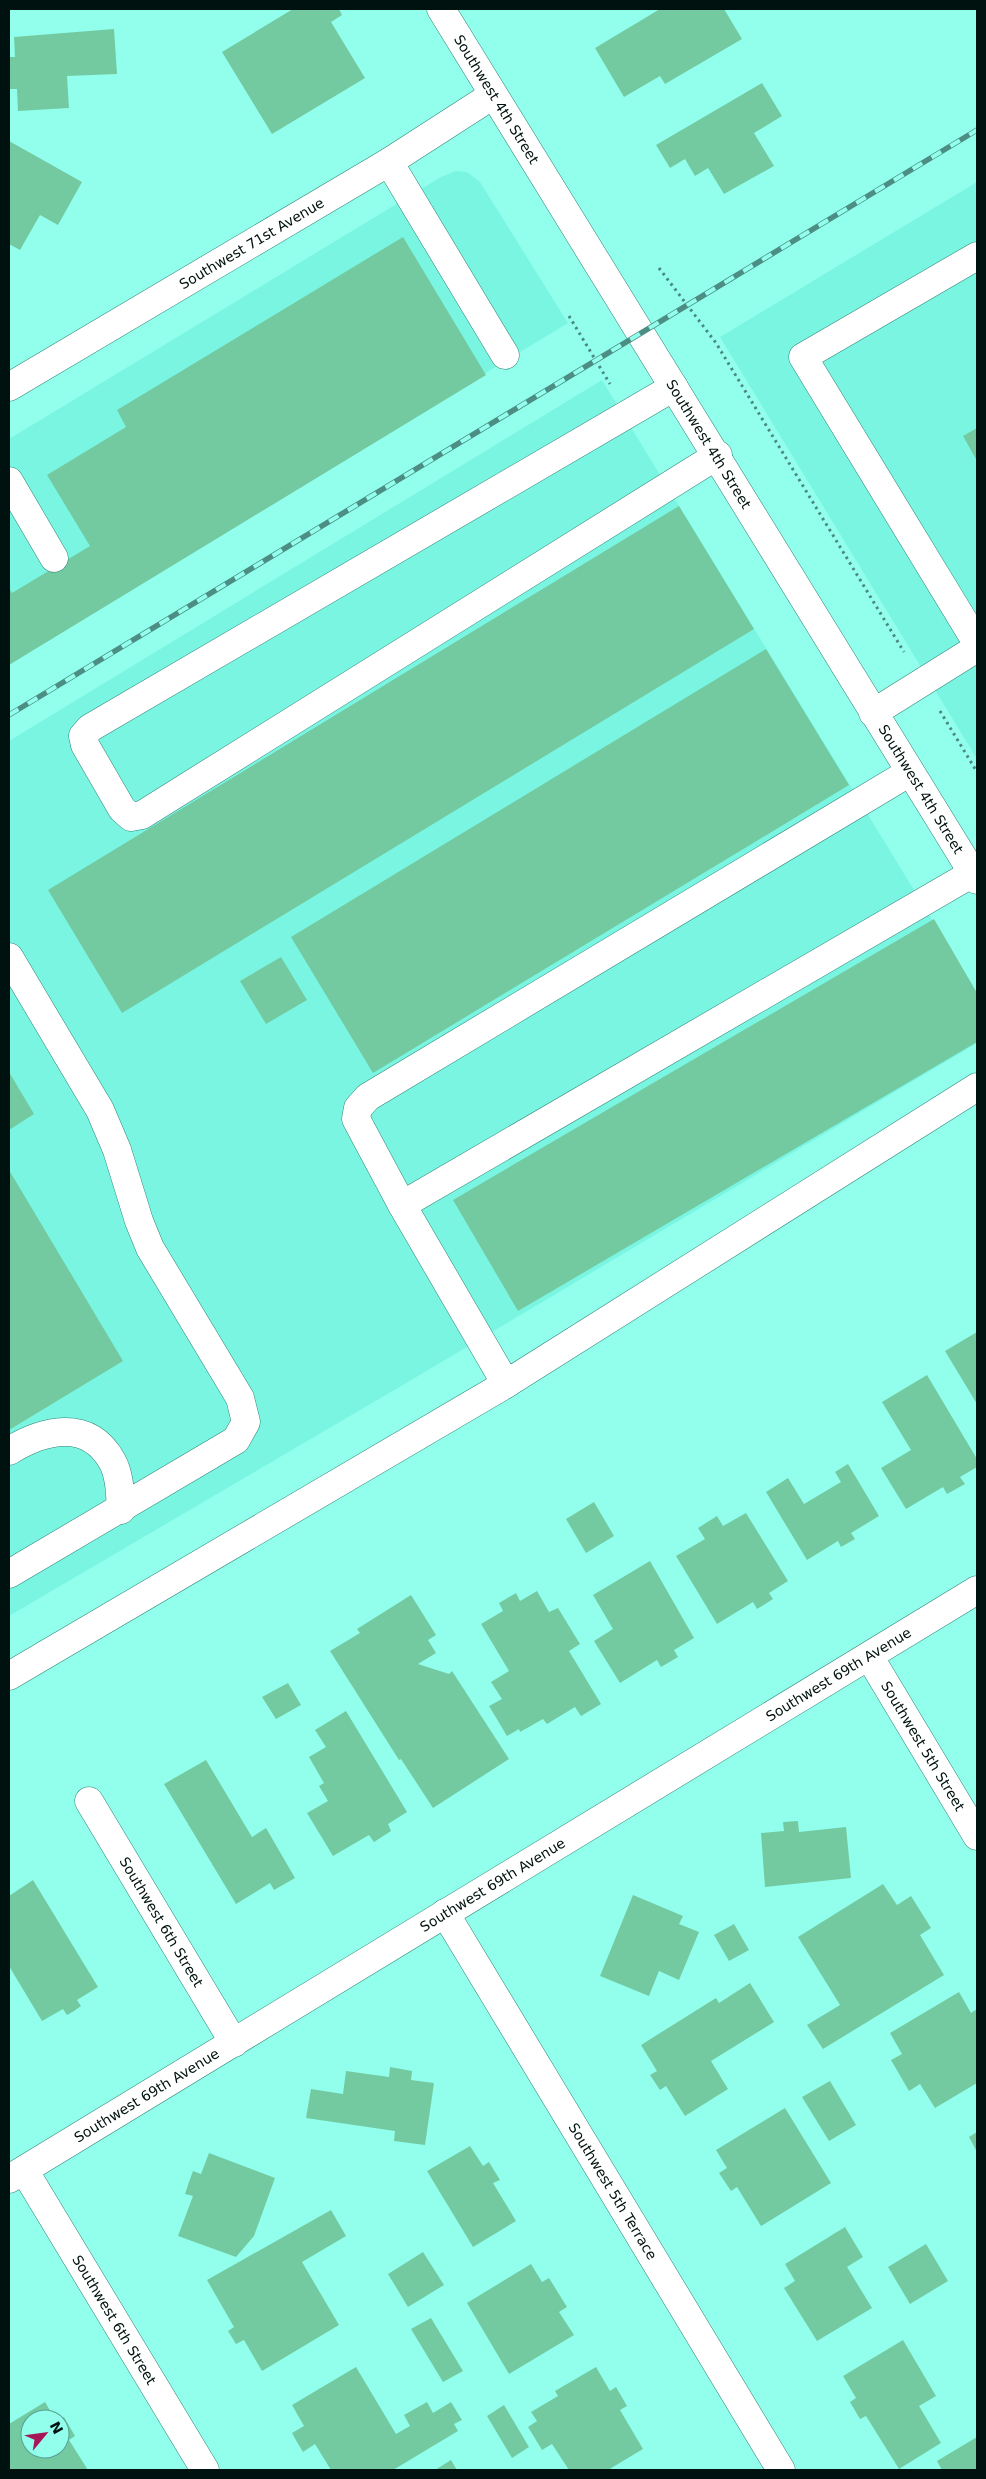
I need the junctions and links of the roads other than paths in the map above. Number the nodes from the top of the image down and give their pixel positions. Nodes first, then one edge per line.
1 (441, 9) edge
2 (493, 95) junction
3 (389, 162) junction
4 (977, 256) edge
5 (505, 355) dead end
6 (9, 387) edge
7 (674, 387) junction
8 (718, 455) junction
9 (9, 481) edge
10 (54, 558) dead end
11 (977, 643) edge
12 (977, 648) edge
13 (873, 714) junction
14 (910, 772) junction
15 (975, 876) edge
16 (9, 957) edge
17 (977, 1087) edge
18 (402, 1205) junction
19 (506, 1384) junction
20 (9, 1451) edge
21 (121, 1510) junction
22 (9, 1574) edge
23 (977, 1590) edge
24 (869, 1656) junction
25 (9, 1676) edge
26 (89, 1801) dead end
27 (977, 1836) edge
28 (445, 1913) junction
29 (234, 2043) junction
30 (16, 2175) edge
31 (205, 2470) edge
32 (781, 2470) edge

1 - 2 street, Southwest 4th Street
2 - 3 street, Southwest 71st Avenue
2 - 7 street, Southwest 4th Street
3 - 5 street
3 - 6 street, Southwest 71st Avenue
4 - 11 street
7 - 8 street, Southwest 4th Street
7 - 8 street
8 - 13 street, Southwest 4th Street
9 - 10 street
12 - 13 street
13 - 14 street, Southwest 4th Street
14 - 15 street, Southwest 4th Street
14 - 18 street
15 - 18 street
16 - 21 street
17 - 19 street
18 - 19 street
19 - 25 street
20 - 21 street
21 - 22 street
23 - 24 street, Southwest 69th Avenue
24 - 27 street, Southwest 5th Street
24 - 28 street, Southwest 69th Avenue
26 - 29 street, Southwest 6th Street
28 - 29 street, Southwest 69th Avenue
28 - 32 street, Southwest 5th Terrace
29 - 30 street, Southwest 69th Avenue
30 - 31 street, Southwest 6th Street

